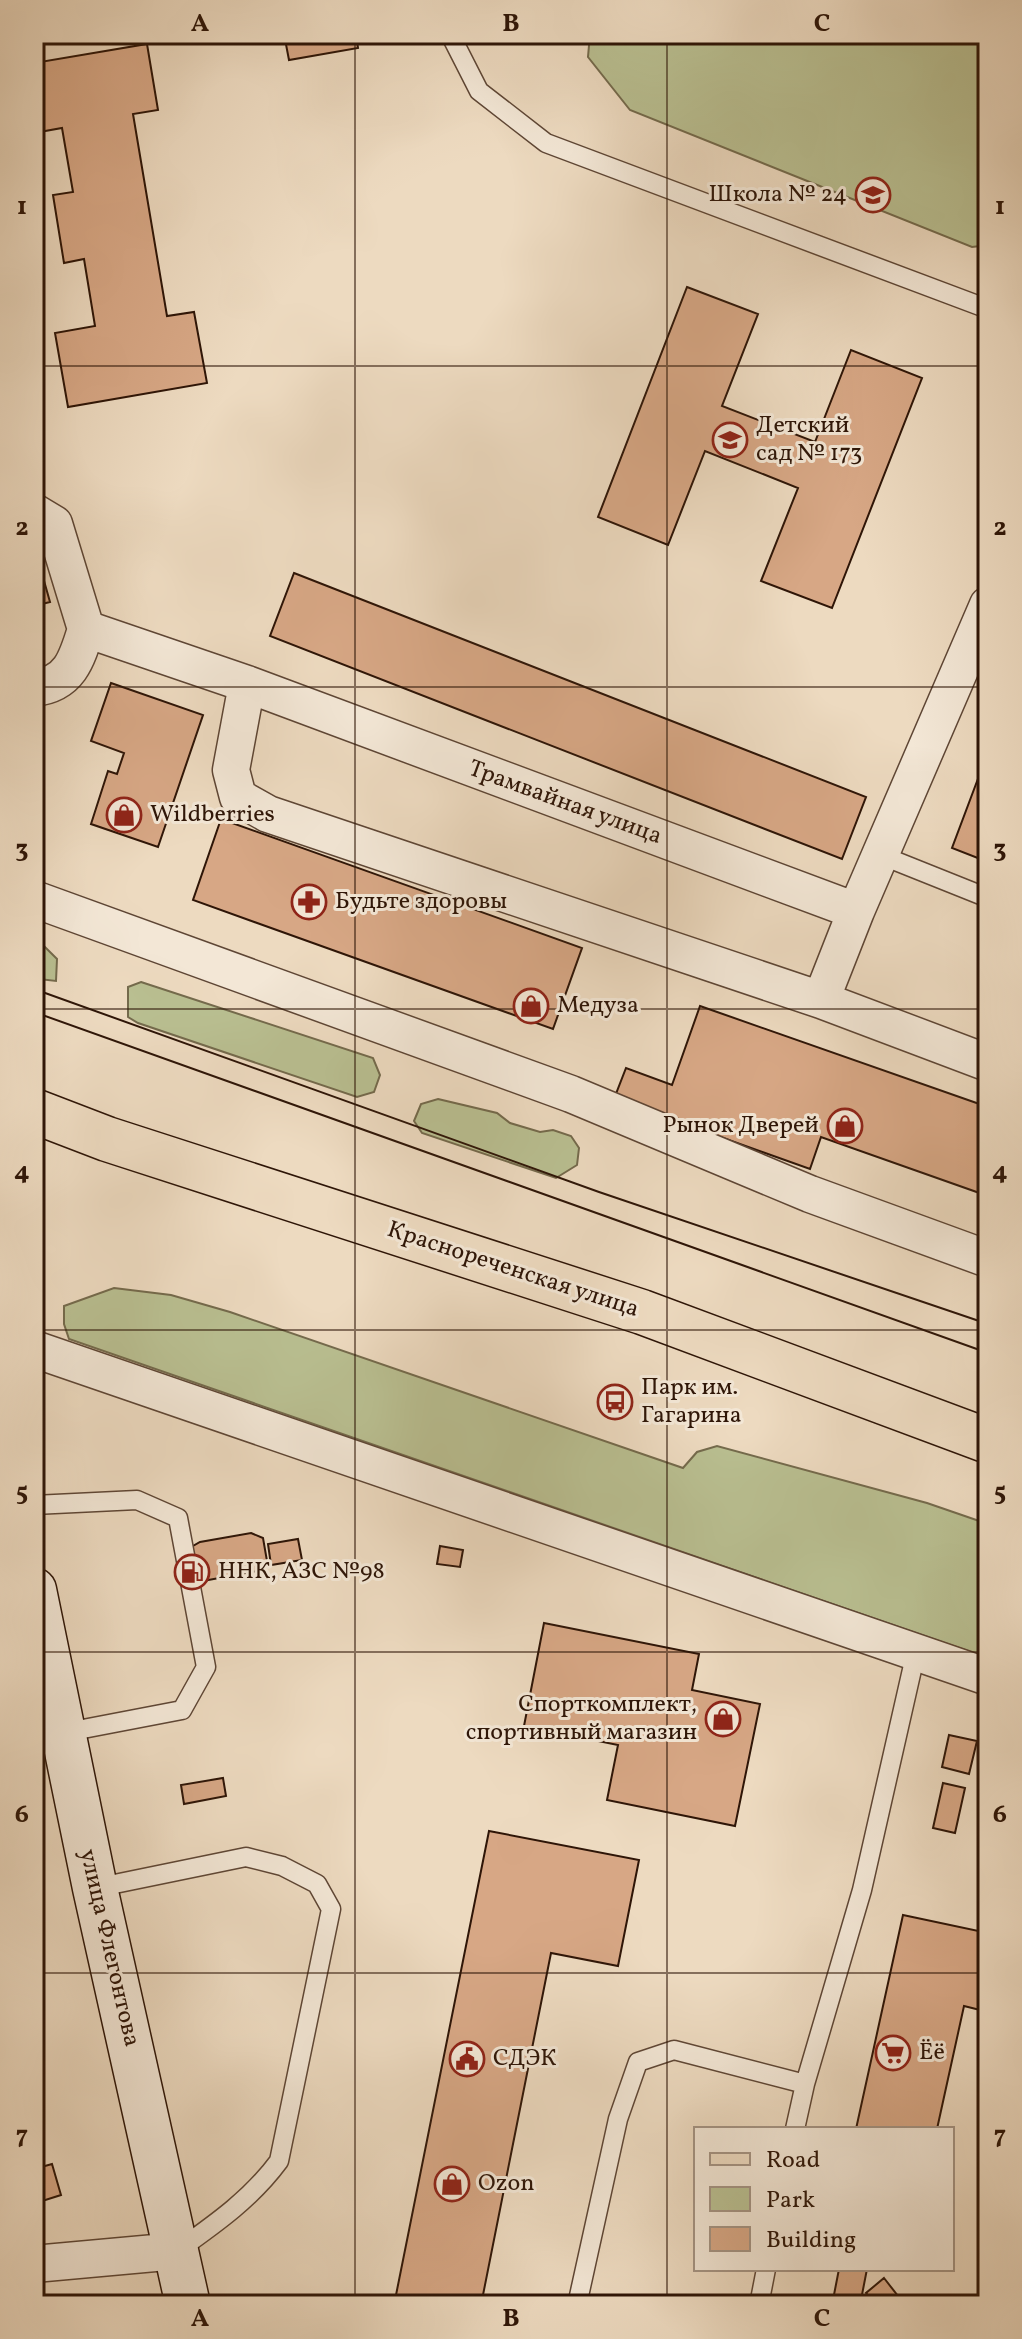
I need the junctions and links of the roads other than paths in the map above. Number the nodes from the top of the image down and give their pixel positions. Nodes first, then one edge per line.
1 (450, 34) edge
2 (988, 309) edge
3 (34, 512) edge
4 (984, 625) edge
5 (86, 629) junction
6 (247, 684) junction
7 (34, 688) edge
8 (878, 854) junction
9 (988, 898) edge
10 (34, 899) edge
11 (856, 911) junction
12 (821, 1000) junction
13 (988, 1063) edge
14 (34, 1111) edge
15 (988, 1259) edge
16 (34, 1349) edge
17 (988, 1441) edge
18 (34, 1505) edge
19 (34, 1590) edge
20 (916, 1652) junction
21 (988, 1677) edge
22 (48, 1729) edge
23 (95, 1888) junction
24 (805, 2084) junction
25 (795, 2127) edge
26 (177, 2251) junction
27 (34, 2264) edge
28 (766, 2271) edge
29 (188, 2305) edge
30 (577, 2305) edge
31 (759, 2305) edge

1 - 2 lane
3 - 5 street
4 - 8 street
5 - 6 street, Трамвайная улица
5 - 7 street
6 - 11 street, Трамвайная улица
6 - 12 street
8 - 9 lane
8 - 11 street
10 - 15 street
11 - 12 street
12 - 13 street
14 - 17 main road, Краснореченская улица
16 - 20 street
18 - 22 lane
19 - 22 street, улица Флегонтова
20 - 21 street
20 - 24 lane
22 - 23 street, улица Флегонтова
23 - 26 street, улица Флегонтова
23 - 26 lane
24 - 25 lane
24 - 30 lane
26 - 27 street
26 - 29 street, улица Флегонтова
28 - 31 lane

